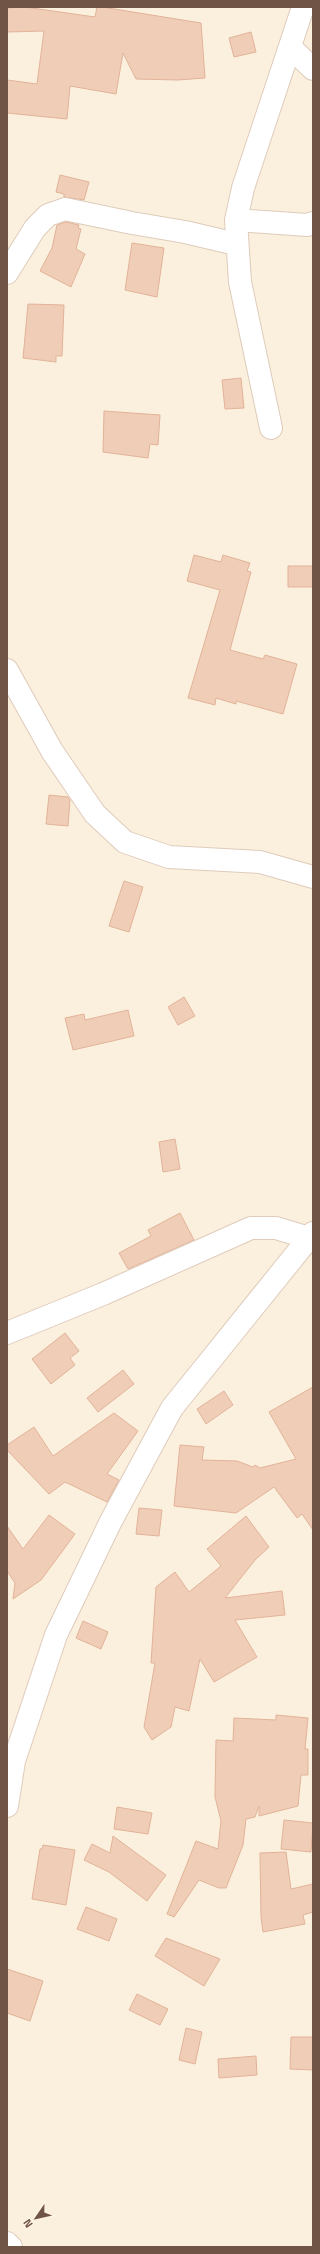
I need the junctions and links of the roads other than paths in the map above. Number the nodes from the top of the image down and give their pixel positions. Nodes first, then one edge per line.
1 (303, 7) edge
2 (290, 47) junction
3 (313, 68) edge
4 (236, 220) junction
5 (313, 223) edge
6 (236, 244) junction
7 (7, 273) edge
8 (271, 428) dead end
9 (7, 670) edge
10 (313, 877) edge
11 (311, 1235) edge
12 (7, 1333) edge
13 (7, 1806) edge
14 (7, 2243) edge
15 (11, 2247) edge

1 - 2 street
2 - 3 street
2 - 4 street
4 - 5 street
4 - 6 street
6 - 7 street
6 - 8 street
9 - 10 street
11 - 12 street
11 - 13 street
14 - 15 street

